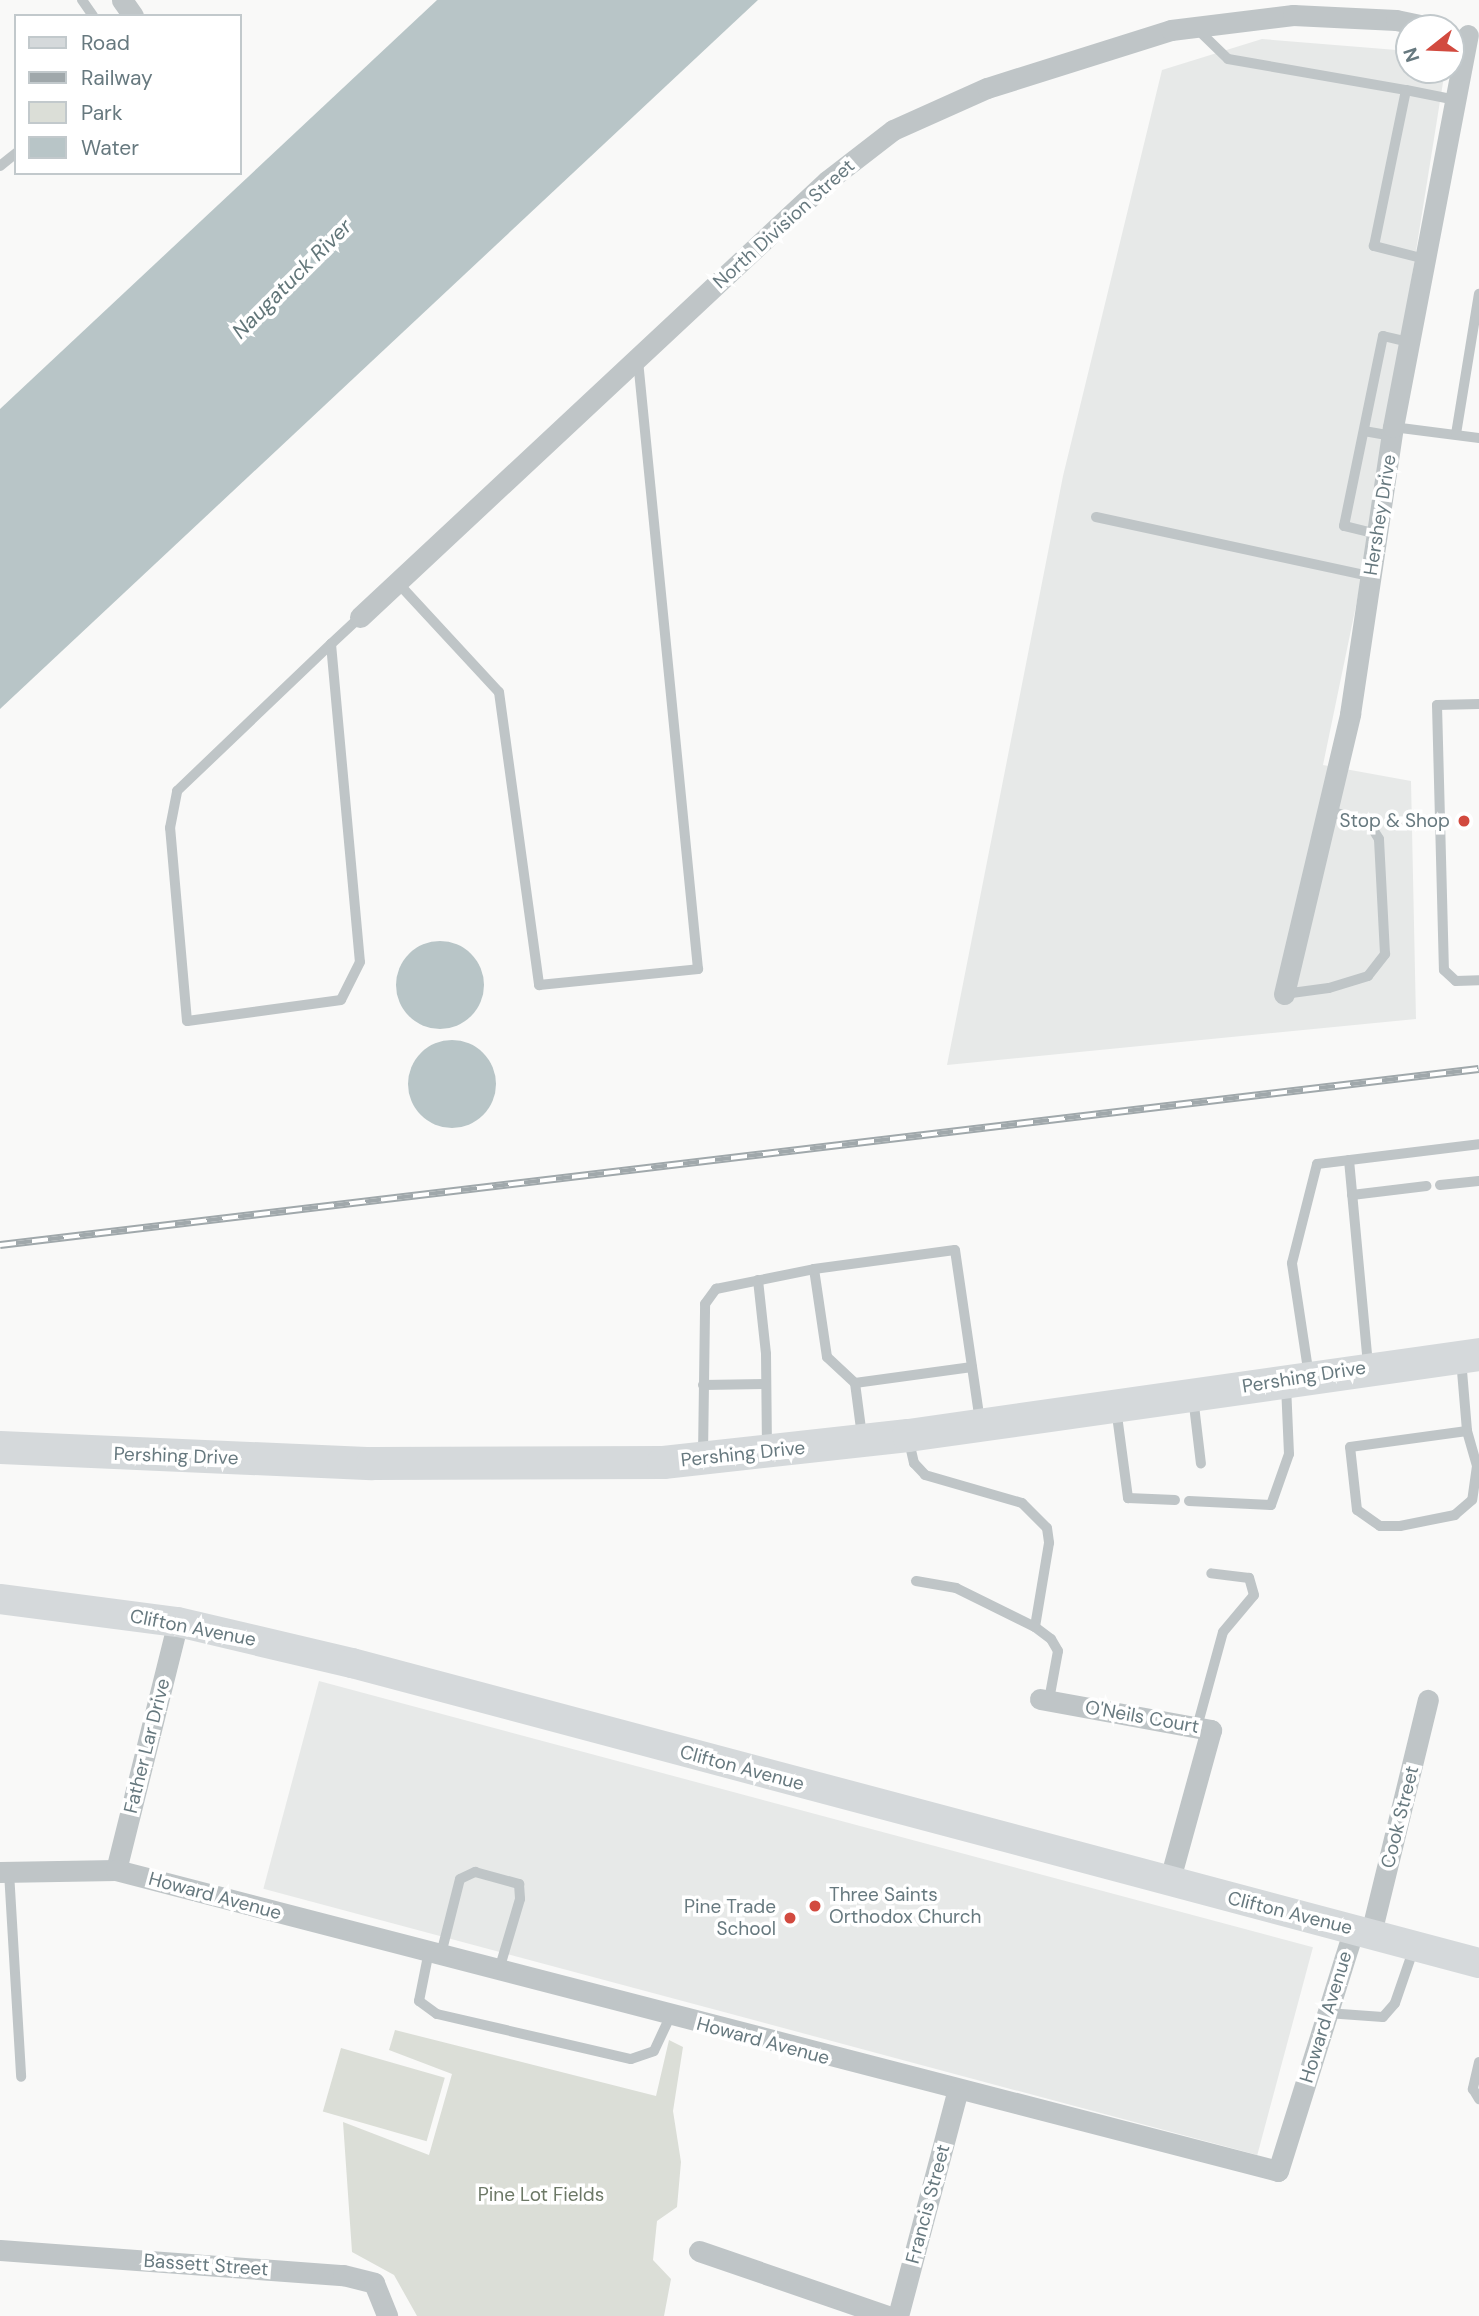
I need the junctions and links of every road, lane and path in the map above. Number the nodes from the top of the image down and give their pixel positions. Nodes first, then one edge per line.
1 (1395, 20) edge
2 (1195, 27) junction
3 (1466, 35) edge
4 (1406, 90) junction
5 (1456, 100) junction
6 (14, 155) edge
7 (0, 166) edge
8 (1425, 259) junction
9 (1479, 294) edge
10 (1410, 342) junction
11 (638, 360) junction
12 (1364, 430) junction
13 (1393, 431) junction
14 (1456, 434) junction
15 (1479, 438) edge
16 (1096, 517) dead end
17 (1377, 534) junction
18 (1370, 576) junction
19 (397, 582) junction
20 (360, 617) joint
21 (331, 644) junction
22 (1479, 704) edge
23 (1327, 810) junction
24 (1479, 980) edge
25 (1284, 993) joint
26 (1479, 1144) edge
27 (1349, 1160) junction
28 (1479, 1181) edge
29 (1440, 1185) dead end
30 (1426, 1186) dead end
31 (1352, 1195) junction
32 (814, 1269) junction
33 (758, 1280) junction
34 (1470, 1355) edge
35 (972, 1367) junction
36 (1368, 1367) junction
37 (1298, 1379) junction
38 (855, 1383) junction
39 (766, 1384) junction
40 (703, 1385) junction
41 (1193, 1394) junction
42 (1116, 1405) junction
43 (980, 1425) junction
44 (1466, 1431) junction
45 (908, 1435) junction
46 (863, 1438) junction
47 (0, 1447) edge
48 (767, 1452) junction
49 (703, 1459) junction
50 (1202, 1464) dead end
51 (1175, 1500) dead end
52 (1189, 1501) dead end
53 (1211, 1573) dead end
54 (916, 1581) dead end
55 (0, 1599) edge
56 (178, 1622) junction
57 (1034, 1627) junction
58 (1045, 1700) joint
59 (1428, 1700) dead end
60 (1196, 1727) junction
61 (116, 1870) junction
62 (4, 1872) edge
63 (1169, 1883) junction
64 (1362, 1931) junction
65 (1415, 1945) junction
66 (435, 1952) junction
67 (1479, 1963) edge
68 (499, 1970) junction
69 (1327, 2013) junction
70 (670, 2016) junction
71 (1479, 2063) edge
72 (21, 2077) dead end
73 (957, 2092) junction
74 (1479, 2099) edge
75 (0, 2250) edge
76 (699, 2251) dead end
77 (387, 2316) edge
78 (888, 2316) edge
79 (898, 2316) edge

1 - 2 street, North Division Street
2 - 4 lane
2 - 11 street, North Division Street
3 - 5 street, Hershey Drive
4 - 5 lane
4 - 8 lane
5 - 8 street, Hershey Drive
6 - 7 lane
8 - 10 street, Hershey Drive
9 - 14 lane
10 - 12 lane
10 - 13 street, Hershey Drive
11 - 19 street, North Division Street
11 - 19 lane
12 - 13 lane
12 - 17 lane
13 - 14 lane
13 - 17 street, Hershey Drive
14 - 15 lane
16 - 18 lane
17 - 18 street, Hershey Drive
18 - 23 street, Hershey Drive
19 - 20 street, North Division Street
20 - 21 lane
21 - 21 lane
22 - 24 lane
23 - 25 street, Hershey Drive
23 - 25 lane
26 - 27 lane
27 - 31 lane
27 - 37 lane
28 - 29 lane
30 - 31 lane
31 - 36 lane
32 - 33 lane
32 - 35 lane
32 - 38 lane
33 - 39 lane
33 - 40 lane
34 - 36 main road, Pershing Drive
34 - 44 lane
35 - 38 lane
35 - 43 lane
36 - 37 main road, Pershing Drive
37 - 41 main road, Pershing Drive
37 - 52 lane
38 - 46 lane
39 - 40 lane
39 - 48 lane
40 - 49 lane
41 - 42 main road, Pershing Drive
41 - 50 lane
42 - 43 main road, Pershing Drive
42 - 51 lane
43 - 45 main road, Pershing Drive
44 - 44 lane
45 - 46 main road, Pershing Drive
45 - 57 lane
46 - 48 main road, Pershing Drive
47 - 49 main road, Pershing Drive
48 - 49 main road, Pershing Drive
53 - 60 lane
54 - 57 lane
55 - 56 main road, Clifton Avenue
56 - 61 street, Father Lar Drive
56 - 63 main road, Clifton Avenue
57 - 58 lane
58 - 60 street, O'Neils Court
59 - 64 street, Cook Street
60 - 63 street, O'Neils Court
61 - 62 street, Howard Avenue
61 - 66 street, Howard Avenue
62 - 72 lane
63 - 64 main road, Clifton Avenue
64 - 65 main road, Clifton Avenue
64 - 69 street, Howard Avenue
65 - 67 main road, Clifton Avenue
65 - 69 lane
66 - 68 street, Howard Avenue
66 - 68 lane
66 - 70 lane
68 - 70 street, Howard Avenue
69 - 73 street, Howard Avenue
70 - 73 street, Howard Avenue
71 - 74 lane
73 - 79 street, Francis Street
75 - 77 street, Bassett Street
76 - 78 street

